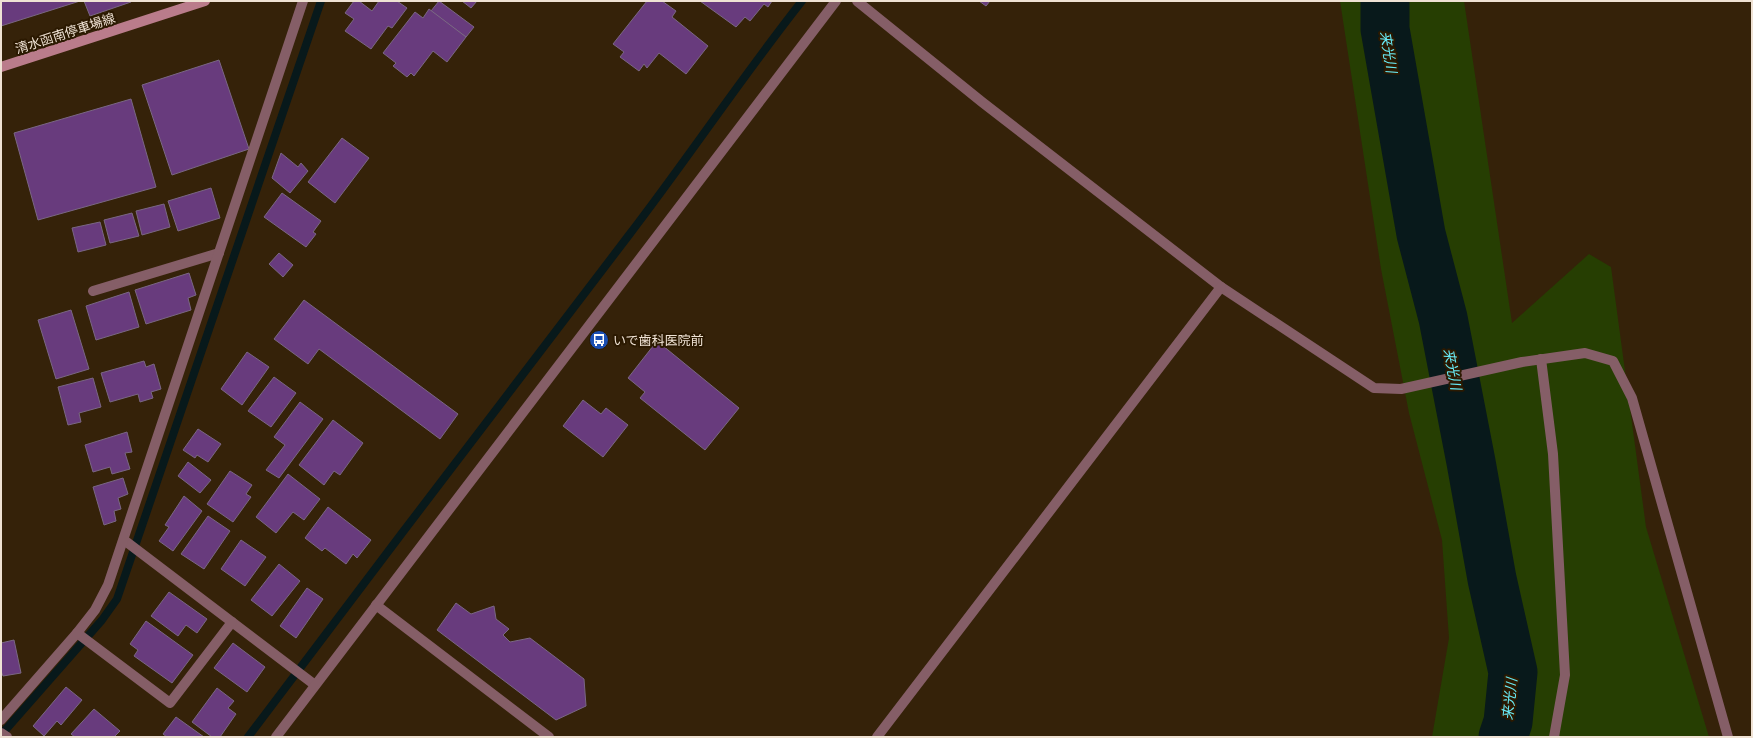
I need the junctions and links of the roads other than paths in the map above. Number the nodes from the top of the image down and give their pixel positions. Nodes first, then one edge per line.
1 (205, 1) edge
2 (303, 1) edge
3 (836, 1) edge
4 (857, 1) edge
5 (1, 67) edge
6 (219, 253) junction
7 (1221, 287) junction
8 (93, 291) dead end
9 (1541, 359) junction
10 (124, 540) junction
11 (376, 605) junction
12 (232, 622) junction
13 (77, 633) junction
14 (315, 685) junction
15 (1, 720) edge
16 (1, 733) edge
17 (7, 737) edge
18 (276, 737) edge
19 (549, 737) edge
20 (878, 737) edge
21 (1554, 737) edge
22 (1728, 737) edge

1 - 5 main road, 清水函南停車場線
2 - 6 street
3 - 11 street
4 - 7 street
6 - 8 street
6 - 10 street
7 - 9 street
7 - 20 street
9 - 21 street
9 - 22 street
10 - 12 street
10 - 13 street
11 - 14 street
11 - 19 street
12 - 13 street
12 - 14 street
13 - 15 street
14 - 18 street
16 - 17 street

